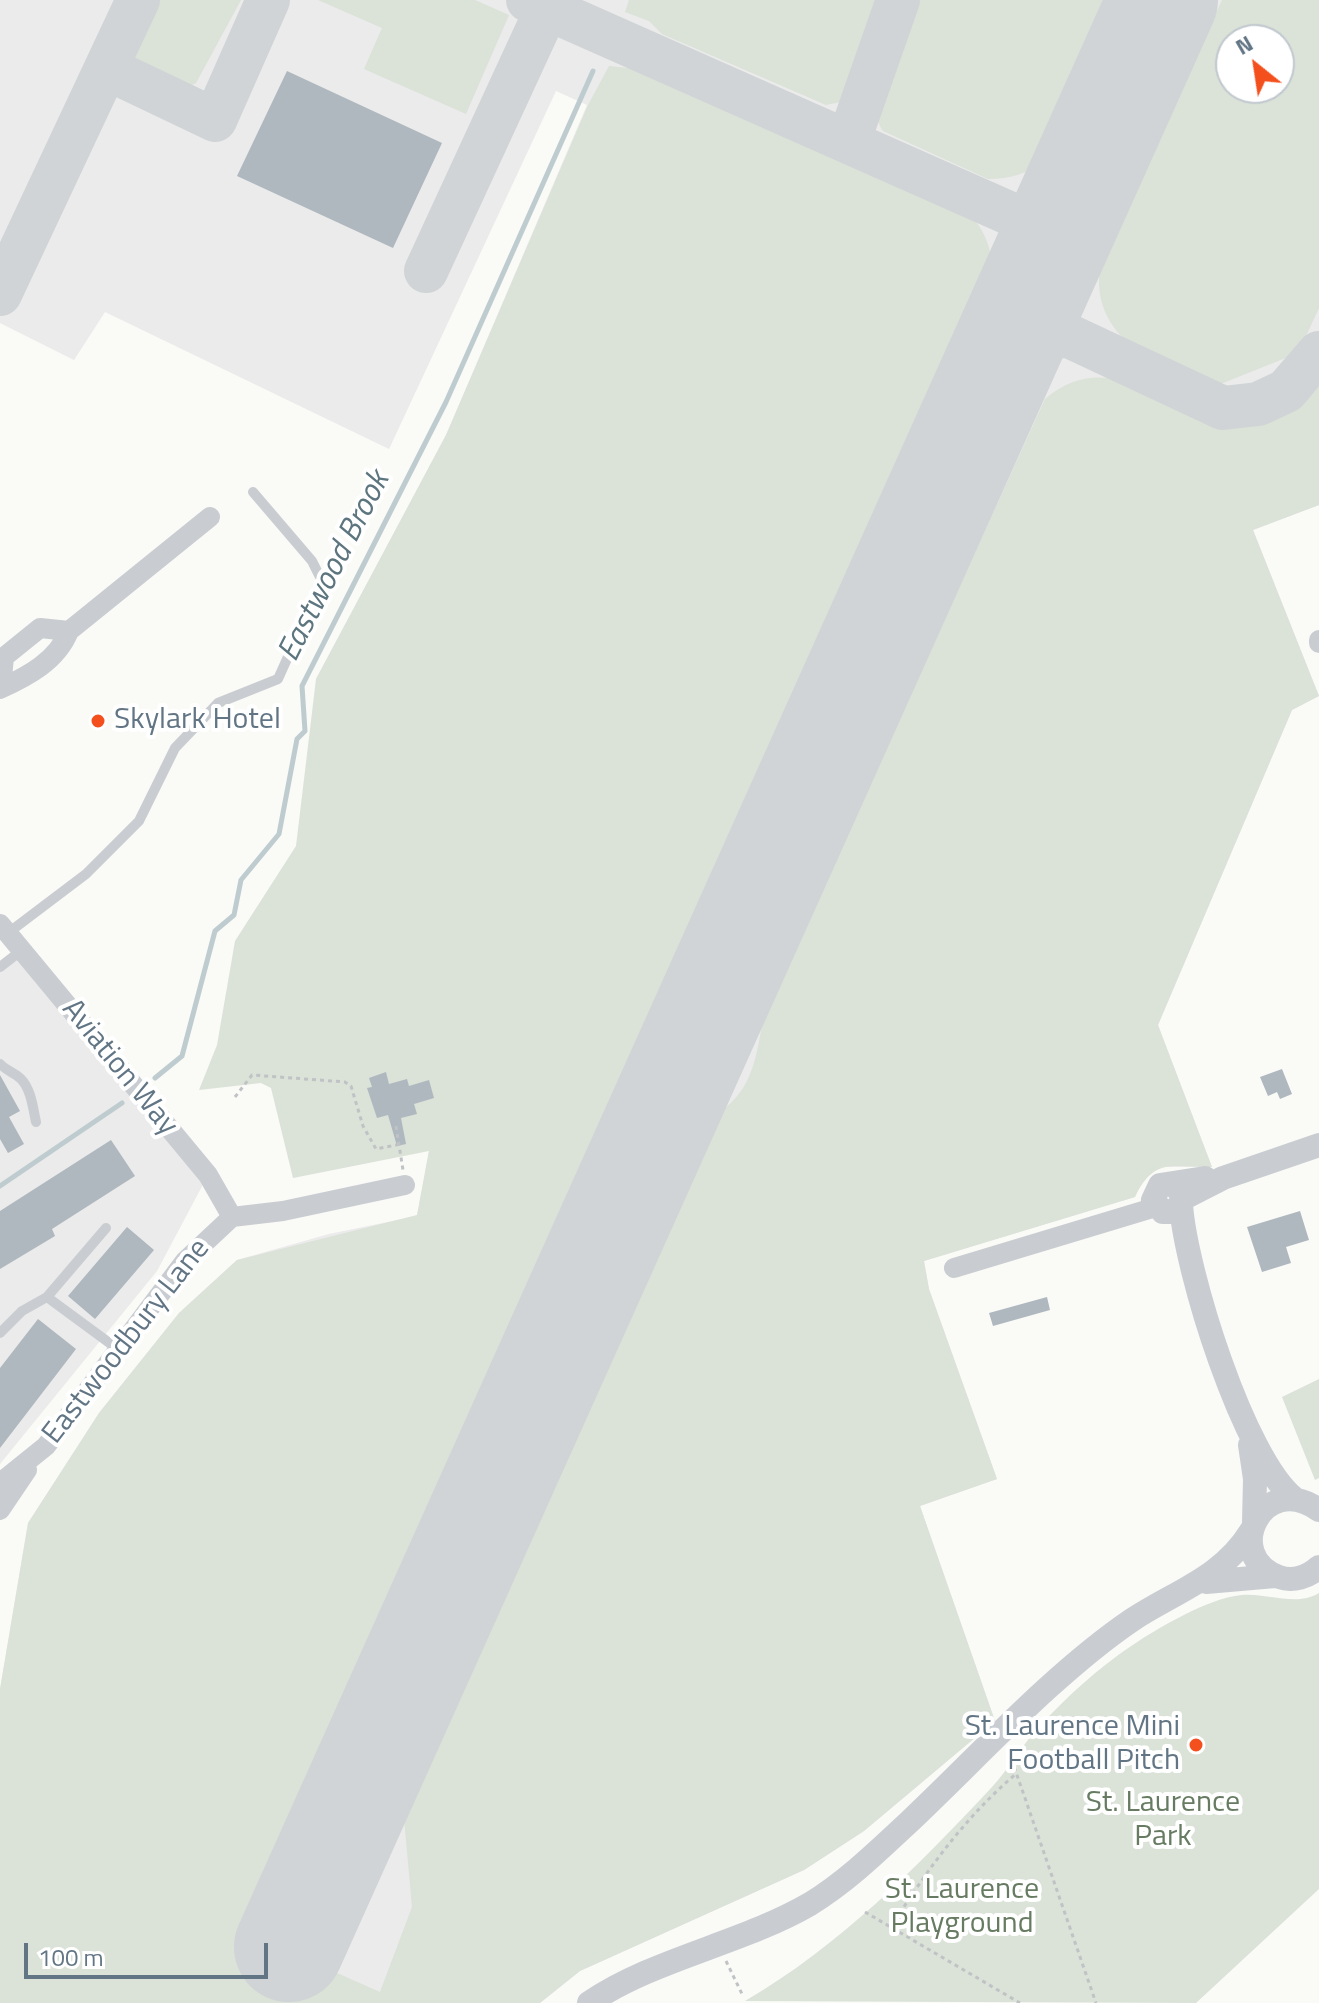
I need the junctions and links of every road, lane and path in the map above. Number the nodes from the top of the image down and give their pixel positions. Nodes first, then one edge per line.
1 (253, 492) dead end
2 (210, 517) dead end
3 (69, 631) junction
4 (1, 688) edge
5 (4, 928) edge
6 (22, 950) junction
7 (0, 967) edge
8 (0, 1064) edge
9 (235, 1097) dead end
10 (36, 1122) dead end
11 (396, 1126) dead end
12 (401, 1144) junction
13 (1319, 1145) edge
14 (405, 1185) joint
15 (1168, 1199) junction
16 (232, 1217) junction
17 (106, 1228) dead end
18 (954, 1268) dead end
19 (47, 1297) junction
20 (1, 1331) edge
21 (119, 1350) junction
22 (1246, 1423) junction
23 (36, 1457) junction
24 (0, 1483) edge
25 (1310, 1503) edge
26 (0, 1510) edge
27 (1253, 1527) junction
28 (1319, 1567) edge
29 (1275, 1576) junction
30 (1203, 1582) junction
31 (1008, 1729) junction
32 (1017, 1773) junction
33 (865, 1912) dead end
34 (891, 1927) junction
35 (719, 1947) junction
36 (743, 1996) dead end
37 (589, 2003) edge
38 (1020, 2003) edge
39 (1096, 2003) edge

1 - 5 lane
2 - 3 street
3 - 4 street
3 - 4 street
5 - 6 street, Aviation Way
6 - 7 lane
6 - 16 street, Aviation Way
8 - 10 lane
9 - 12 path
11 - 12 path
12 - 14 path
13 - 15 street
14 - 16 street, Eastwoodbury Lane
15 - 18 street
15 - 22 street
16 - 21 street, Eastwoodbury Lane
17 - 19 lane
19 - 20 lane
19 - 21 lane
21 - 23 street, Eastwoodbury Lane
22 - 25 street
22 - 27 street
23 - 24 street, Eastwoodbury Lane
23 - 26 street, Eastwoodbury Lane
25 - 27 street
27 - 29 street
27 - 30 street
28 - 29 street
29 - 30 street
30 - 31 street
31 - 32 path
31 - 35 street
32 - 34 path
32 - 39 path
33 - 34 path
34 - 38 path
35 - 36 path
35 - 37 street

